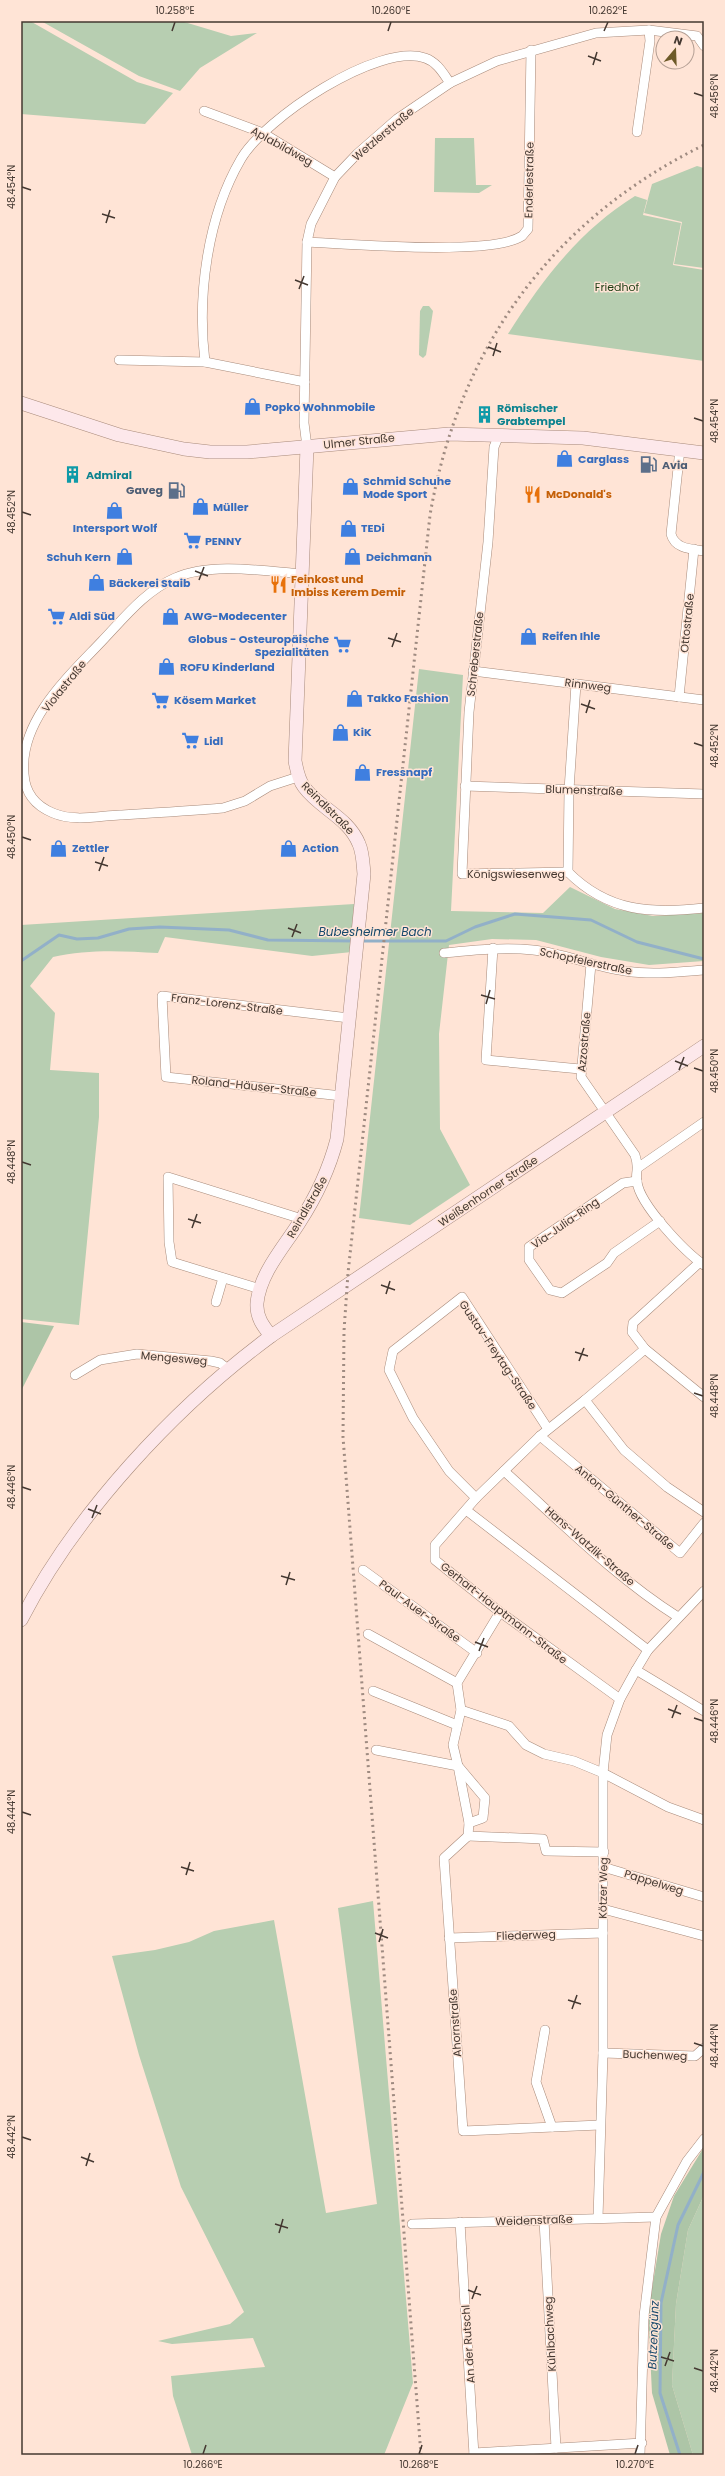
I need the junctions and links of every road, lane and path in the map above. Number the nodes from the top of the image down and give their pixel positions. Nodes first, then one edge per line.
1 (649, 30) junction
2 (704, 46) edge
3 (531, 50) junction
4 (450, 83) junction
5 (204, 111) dead end
6 (637, 132) dead end
7 (263, 133) junction
8 (335, 177) junction
9 (307, 242) junction
10 (119, 360) dead end
11 (205, 362) junction
12 (305, 382) junction
13 (21, 403) edge
14 (499, 435) junction
15 (307, 447) junction
16 (680, 449) junction
17 (704, 454) edge
18 (694, 549) junction
19 (704, 551) edge
20 (303, 574) junction
21 (473, 671) junction
22 (576, 684) junction
23 (679, 697) junction
24 (704, 700) edge
25 (298, 777) junction
26 (465, 786) junction
27 (569, 790) junction
28 (704, 794) edge
29 (568, 872) junction
30 (462, 874) joint
31 (704, 908) edge
32 (493, 948) junction
33 (444, 953) dead end
34 (591, 964) junction
35 (704, 970) edge
36 (349, 1018) junction
37 (704, 1046) edge
38 (580, 1069) junction
39 (166, 1077) joint
40 (342, 1096) junction
41 (605, 1112) junction
42 (704, 1122) edge
43 (639, 1167) junction
44 (637, 1182) junction
45 (302, 1219) junction
46 (660, 1222) junction
47 (702, 1263) edge
48 (223, 1278) junction
49 (260, 1289) junction
50 (216, 1302) dead end
51 (272, 1336) junction
52 (645, 1349) junction
53 (228, 1369) junction
54 (75, 1375) dead end
55 (704, 1397) edge
56 (585, 1400) junction
57 (548, 1429) junction
58 (540, 1436) junction
59 (504, 1472) junction
60 (476, 1498) junction
61 (466, 1510) junction
62 (704, 1512) edge
63 (704, 1523) edge
64 (363, 1570) dead end
65 (704, 1591) edge
66 (500, 1612) junction
67 (678, 1617) junction
68 (21, 1620) edge
69 (368, 1634) dead end
70 (648, 1650) junction
71 (477, 1653) junction
72 (636, 1670) junction
73 (457, 1683) junction
74 (373, 1691) dead end
75 (620, 1699) junction
76 (461, 1710) junction
77 (704, 1711) edge
78 (457, 1725) junction
79 (376, 1750) dead end
80 (458, 1766) junction
81 (603, 1773) junction
82 (704, 1820) edge
83 (469, 1823) junction
84 (468, 1836) junction
85 (604, 1852) junction
86 (603, 1868) junction
87 (704, 1897) edge
88 (603, 1909) junction
89 (603, 1933) junction
90 (704, 1936) edge
91 (449, 1938) junction
92 (545, 2030) dead end
93 (704, 2048) edge
94 (603, 2054) junction
95 (600, 2125) junction
96 (552, 2128) junction
97 (704, 2139) edge
98 (656, 2217) junction
99 (598, 2218) junction
100 (544, 2220) junction
101 (460, 2222) junction
102 (412, 2224) dead end
103 (642, 2443) junction
104 (556, 2448) junction
105 (474, 2454) edge
106 (640, 2455) edge

1 - 2 street, Wetzlerstraße
1 - 3 street, Wetzlerstraße
1 - 6 street
3 - 4 street, Wetzlerstraße
3 - 9 street, Enderlestraße
4 - 7 street
4 - 8 street, Wetzlerstraße
5 - 7 street, Aplabildweg
7 - 8 street, Aplabildweg
7 - 11 street
8 - 9 street, Wetzlerstraße
9 - 12 street, Wetzlerstraße
10 - 11 street
11 - 12 street
12 - 15 street, Wetzlerstraße
13 - 15 main road, Ulmer Straße
14 - 15 main road, Ulmer Straße
14 - 16 main road, Ulmer Straße
14 - 21 street, Schreberstraße
15 - 20 main road, Reindlstraße
16 - 17 main road, Ulmer Straße
16 - 18 street
18 - 19 street
18 - 23 street, Ottostraße
20 - 25 main road, Reindlstraße
20 - 25 street, Violastraße
21 - 22 street, Rinnweg
21 - 26 street, Schreberstraße
22 - 23 street, Rinnweg
22 - 27 street
23 - 24 street, Rinnweg
25 - 36 main road, Reindlstraße
26 - 27 street, Blumenstraße
26 - 30 street, Schreberstraße
27 - 28 street, Blumenstraße
27 - 29 street
29 - 30 street, Königswiesenweg
29 - 31 street, Königswiesenweg
32 - 33 street, Schopfelerstraße
32 - 34 street, Schopfelerstraße
32 - 38 street
34 - 35 street, Schopfelerstraße
34 - 38 street, Azzostraße
36 - 39 street, Franz-Lorenz-Straße
36 - 40 main road, Reindlstraße
37 - 41 main road, Weißenhorner Straße
38 - 41 street, Azzostraße
39 - 40 street, Roland-Häuser-Straße
40 - 45 main road, Reindlstraße
41 - 43 street, Azzostraße
41 - 51 main road, Weißenhorner Straße
42 - 43 street
43 - 44 street
44 - 46 street
44 - 46 street, Via-Julia-Ring
45 - 48 street
45 - 49 main road, Reindlstraße
46 - 47 street
47 - 52 street
48 - 49 street
48 - 50 street
49 - 51 main road, Reindlstraße
51 - 53 main road, Weißenhorner Straße
52 - 55 street
52 - 56 street, Gerhart-Hauptmann-Straße
53 - 54 street, Mengesweg
53 - 68 main road, Weißenhorner Straße
56 - 57 street, Gerhart-Hauptmann-Straße
56 - 62 street
57 - 58 street, Gerhart-Hauptmann-Straße
57 - 60 street, Gustav-Freytag-Straße
58 - 59 street, Gerhart-Hauptmann-Straße
58 - 63 street, Anton-Günther-Straße
59 - 60 street, Gerhart-Hauptmann-Straße
59 - 67 street, Hans-Watzlik-Straße
60 - 61 street, Gerhart-Hauptmann-Straße
61 - 66 street, Gerhart-Hauptmann-Straße
61 - 70 street
64 - 71 street, Paul-Auer-Straße
65 - 67 street, Kötzer Weg
66 - 71 street
66 - 75 street, Gerhart-Hauptmann-Straße
67 - 70 street, Kötzer Weg
69 - 73 street
70 - 72 street, Kötzer Weg
71 - 73 street
72 - 75 street, Kötzer Weg
72 - 77 street
73 - 76 street
74 - 78 street
75 - 81 street, Kötzer Weg
76 - 78 street
76 - 81 street
78 - 80 street
79 - 80 street
80 - 83 street
80 - 83 street
81 - 82 street
81 - 85 street, Kötzer Weg
83 - 84 street
84 - 85 street
84 - 91 street, Ahornstraße
85 - 86 street, Kötzer Weg
86 - 87 street, Pappelweg
86 - 88 street, Kötzer Weg
88 - 89 street, Kötzer Weg
88 - 90 street
89 - 91 street, Fliederweg
89 - 94 street, Kötzer Weg
91 - 96 street, Ahornstraße
92 - 96 street
93 - 94 street, Buchenweg
94 - 95 street, Kötzer Weg
95 - 96 street, Ahornstraße
95 - 99 street, Kötzer Weg
97 - 98 street
98 - 99 street, Weidenstraße
98 - 103 street
99 - 100 street, Weidenstraße
100 - 101 street, Weidenstraße
100 - 104 street, Kühlbachweg
101 - 102 street, Weidenstraße
101 - 105 street, An der Rutschl
103 - 104 street
103 - 106 street
104 - 105 street

